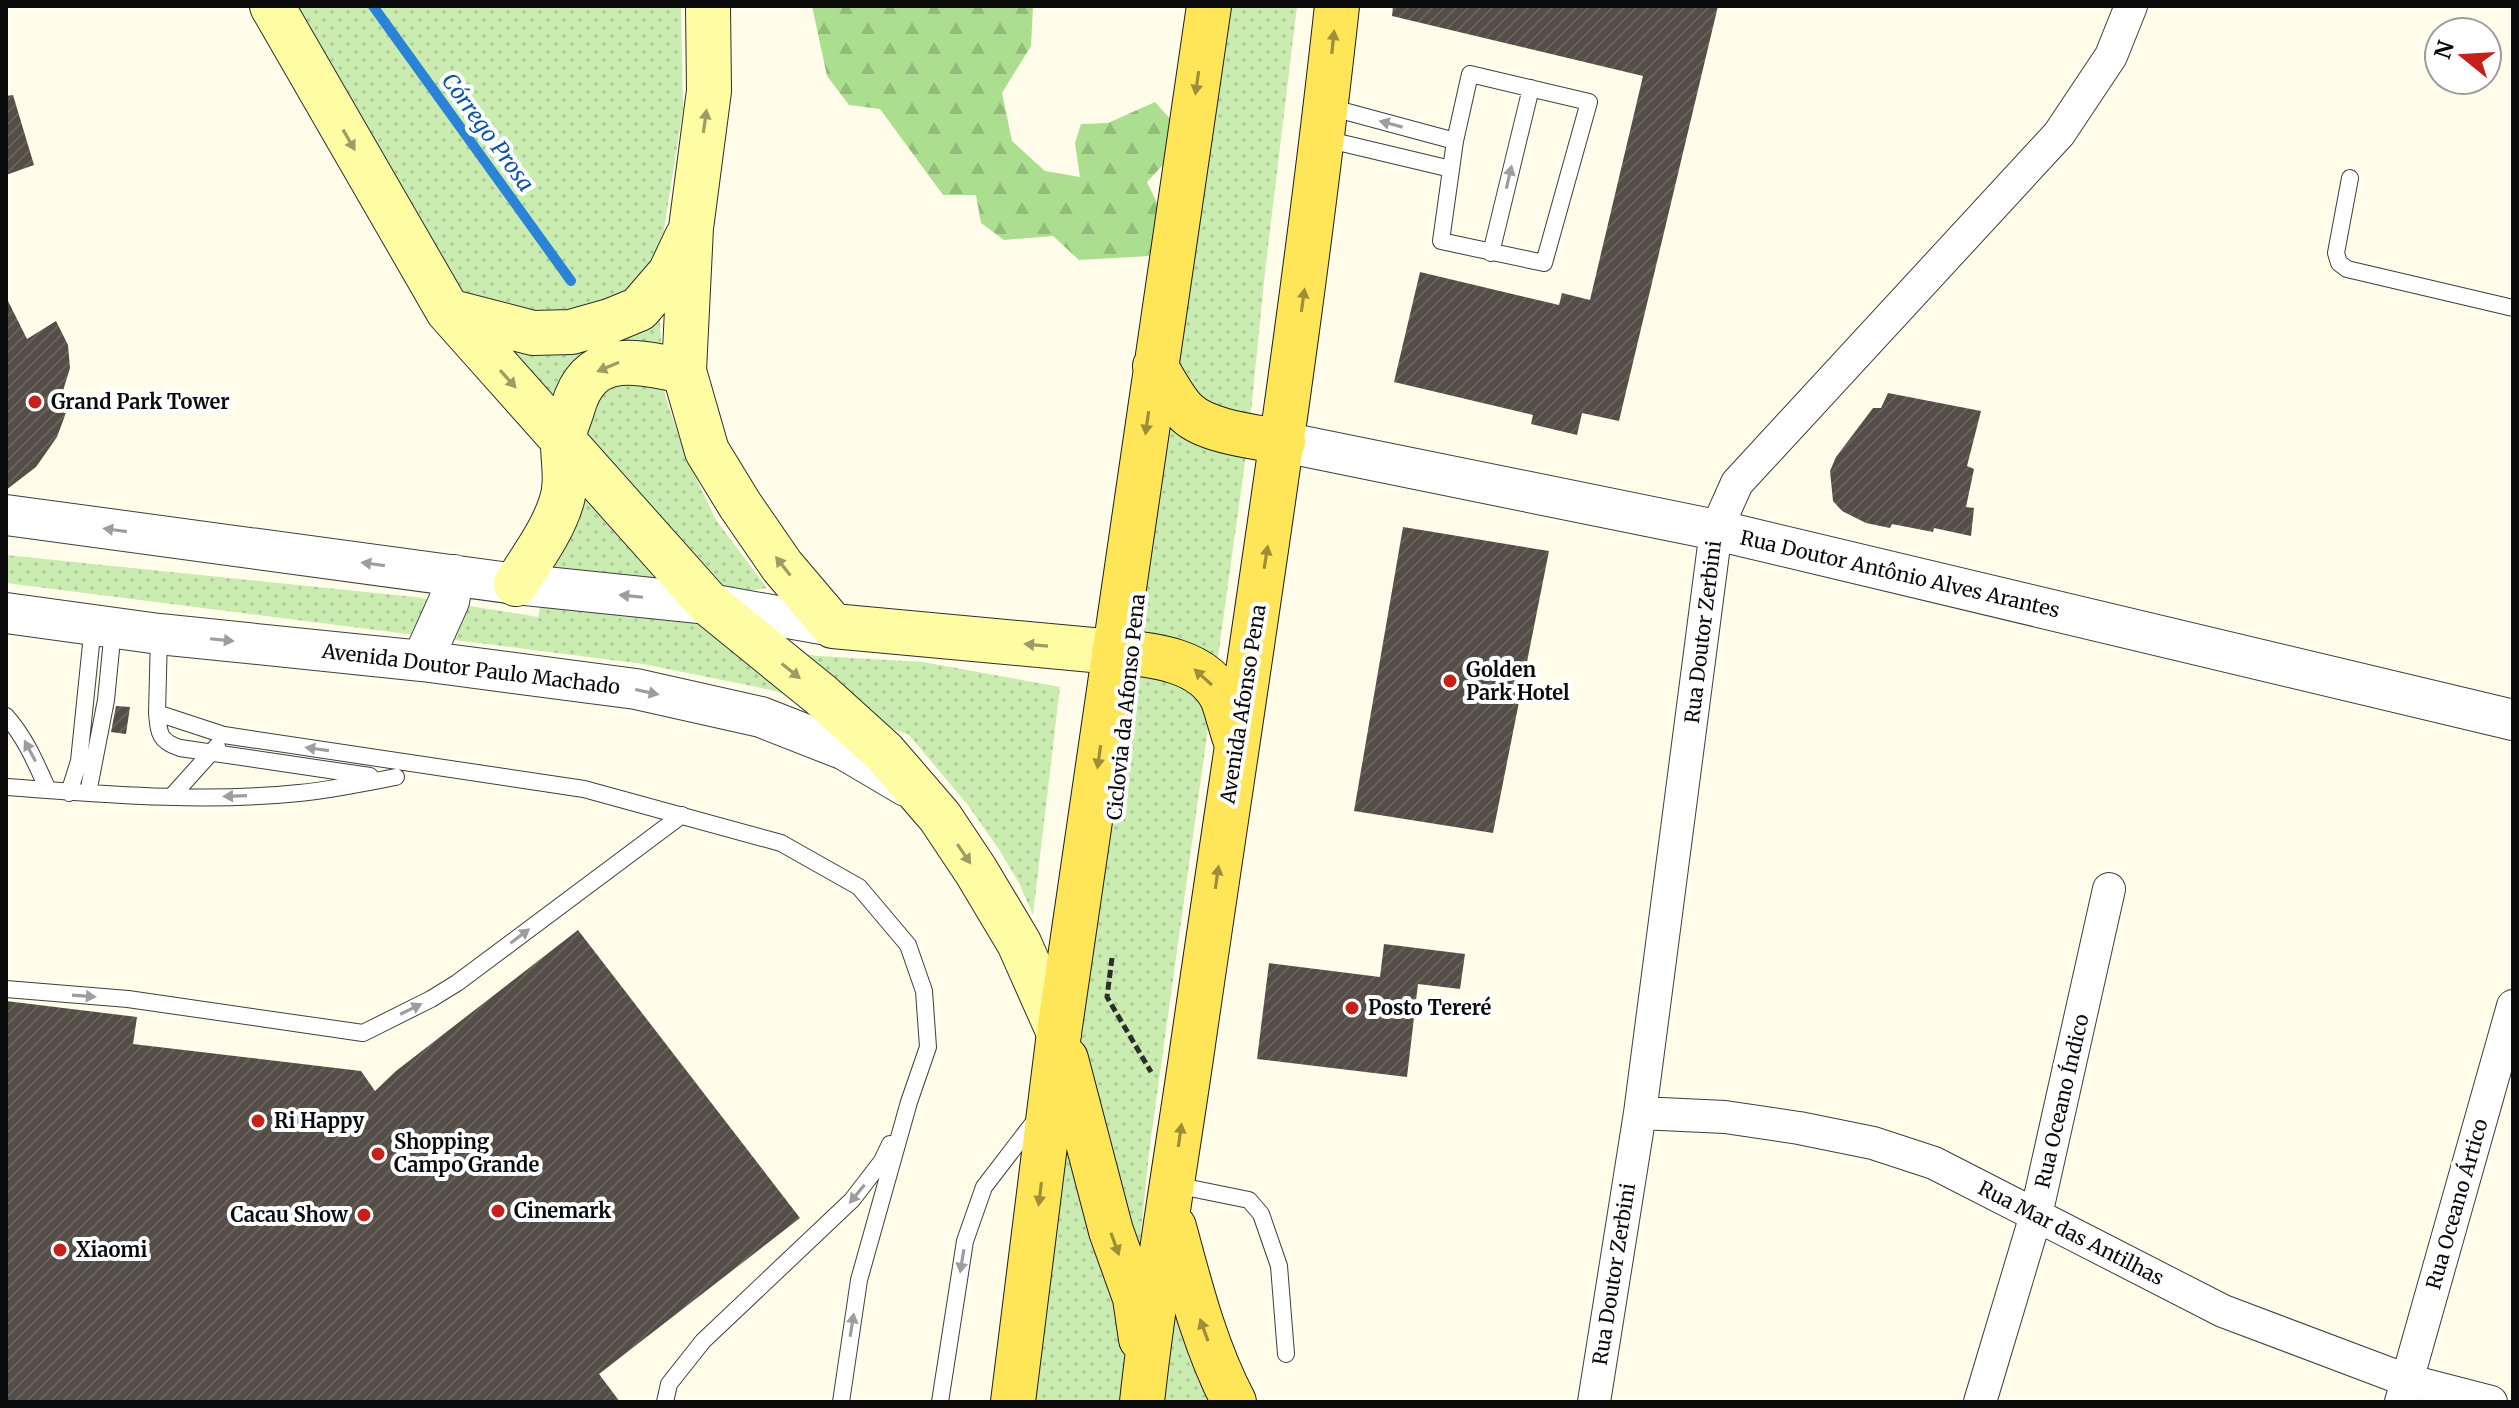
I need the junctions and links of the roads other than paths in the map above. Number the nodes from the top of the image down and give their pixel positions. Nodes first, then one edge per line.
1 (272, 6) edge
2 (708, 6) edge
3 (1209, 6) edge
4 (1337, 6) edge
5 (2131, 6) edge
6 (1531, 88) junction
7 (1325, 123) junction
8 (1455, 141) junction
9 (1451, 169) junction
10 (2350, 178) dead end
11 (691, 228) junction
12 (1491, 253) junction
13 (2513, 308) edge
14 (448, 311) junction
15 (1155, 366) junction
16 (684, 371) junction
17 (563, 440) junction
18 (1283, 442) junction
19 (6, 515) edge
20 (1716, 530) junction
21 (454, 575) junction
22 (516, 584) junction
23 (709, 604) junction
24 (6, 613) edge
25 (103, 626) junction
26 (833, 626) junction
27 (159, 634) junction
28 (1114, 652) junction
29 (422, 661) junction
30 (157, 713) junction
31 (6, 716) edge
32 (2513, 720) edge
33 (224, 735) junction
34 (1237, 745) junction
35 (212, 753) junction
36 (395, 759) junction
37 (396, 777) junction
38 (6, 787) edge
39 (48, 790) junction
40 (917, 792) junction
41 (69, 793) junction
42 (88, 793) junction
43 (172, 796) junction
44 (682, 815) junction
45 (2109, 889) dead end
46 (6, 989) edge
47 (2513, 1006) edge
48 (1059, 1033) junction
49 (1052, 1097) junction
50 (909, 1102) junction
51 (1640, 1113) junction
52 (1171, 1198) junction
53 (2036, 1215) junction
54 (1286, 1354) dead end
55 (2404, 1391) edge
56 (1150, 1392) edge
57 (665, 1402) edge
58 (841, 1402) edge
59 (940, 1402) edge
60 (1013, 1402) edge
61 (1234, 1402) edge
62 (1594, 1402) edge
63 (1980, 1402) edge
64 (2491, 1402) edge

1 -> 14 main road
11 -> 2 main road
3 -> 15 main road
7 -> 4 main road, Avenida Afonso Pena
5 - 20 street, Rua Doutor Zerbini
6 - 8 lane
12 -> 6 lane
6 - 12 lane
8 -> 7 lane
7 - 9 lane
18 -> 7 main road, Avenida Afonso Pena
8 - 9 lane
9 - 12 lane
10 - 13 lane
11 - 14 main road
11 - 16 main road
14 -> 17 main road
15 - 18 main road
15 -> 28 main road
16 -> 17 main road
26 -> 16 main road
17 - 22 main road
17 - 23 main road
18 - 20 street, Rua Doutor Antônio Alves Arantes
34 -> 18 main road, Avenida Afonso Pena
21 -> 19 street
20 - 32 street, Rua Doutor Antônio Alves Arantes
20 - 51 street, Rua Doutor Zerbini
21 - 22 street
21 - 29 street
23 -> 22 street
23 - 26 street
23 -> 40 main road
24 - 25 street, Avenida Doutor Paulo Machado
25 - 27 street, Avenida Doutor Paulo Machado
25 - 41 lane
25 - 42 lane
28 -> 26 main road
27 -> 29 street, Avenida Doutor Paulo Machado
27 - 30 lane
34 -> 28 main road
28 -> 48 main road
29 -> 40 street, Avenida Doutor Paulo Machado
30 - 33 lane
30 - 35 lane
39 -> 31 lane
33 - 35 lane
36 -> 33 lane
52 -> 34 main road, Avenida Afonso Pena
35 - 37 lane
35 - 43 lane
36 - 37 lane
36 - 44 lane
37 -> 43 lane
38 - 39 lane
39 - 41 lane
40 -> 48 main road
41 - 42 lane
42 - 43 lane
46 -> 44 lane
44 - 50 lane
45 - 53 street, Rua Oceano Índico
47 - 55 street, Rua Oceano Ártico
48 - 49 main road
48 -> 56 main road
49 -> 59 lane
49 -> 60 main road
50 -> 57 lane
58 -> 50 lane
51 - 53 street, Rua Mar das Antilhas
51 - 62 street, Rua Doutor Zerbini
52 - 54 lane
52 - 56 main road, Avenida Afonso Pena
61 -> 52 main road
53 - 55 street, Rua Mar das Antilhas
53 - 63 street, Rua Oceano Índico
55 - 64 street, Rua Mar das Antilhas

